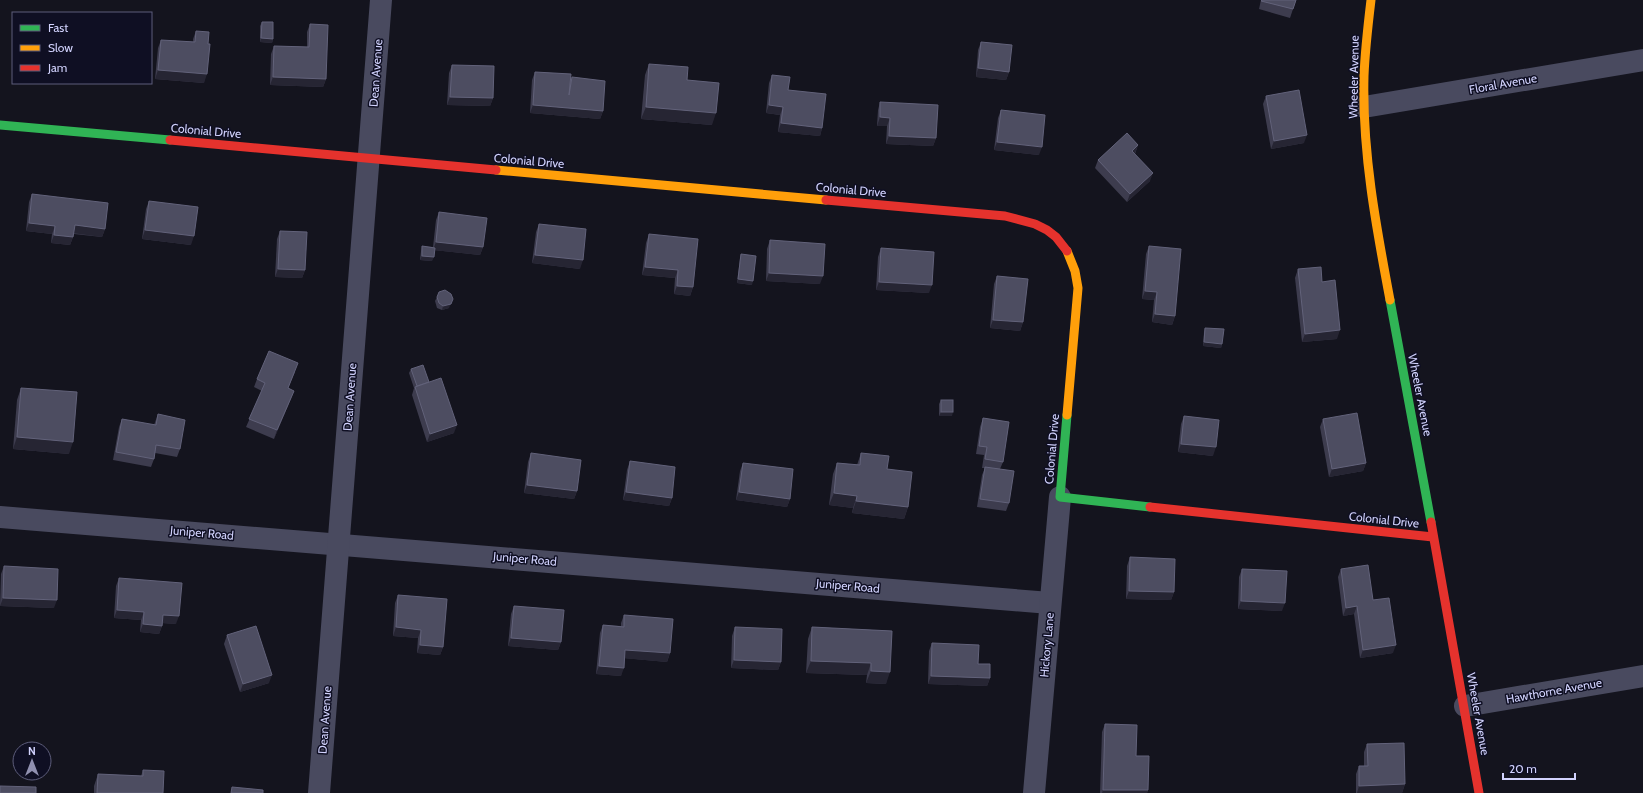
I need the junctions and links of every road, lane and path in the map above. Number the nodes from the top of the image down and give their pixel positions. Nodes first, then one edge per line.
1 (381, 0) edge
2 (1371, 0) edge
3 (1643, 60) edge
4 (1364, 107) junction
5 (0, 125) edge
6 (369, 158) junction
7 (1060, 497) junction
8 (0, 518) edge
9 (1433, 537) junction
10 (338, 544) junction
11 (1050, 603) junction
12 (1643, 676) edge
13 (1464, 706) junction
14 (319, 793) edge
15 (1034, 793) edge
16 (1479, 793) edge

1 - 6 street, Dean Avenue
2 - 4 street, Wheeler Avenue
3 - 4 street, Floral Avenue
4 - 9 street, Wheeler Avenue
5 - 6 street, Colonial Drive
6 - 7 street, Colonial Drive
6 - 10 street, Dean Avenue
7 - 9 street, Colonial Drive
7 - 11 street, Hickory Lane
8 - 10 street, Juniper Road
9 - 13 street, Wheeler Avenue
10 - 11 street, Juniper Road
10 - 14 street, Dean Avenue
11 - 15 street, Hickory Lane
12 - 13 street, Hawthorne Avenue
13 - 16 street, Wheeler Avenue

